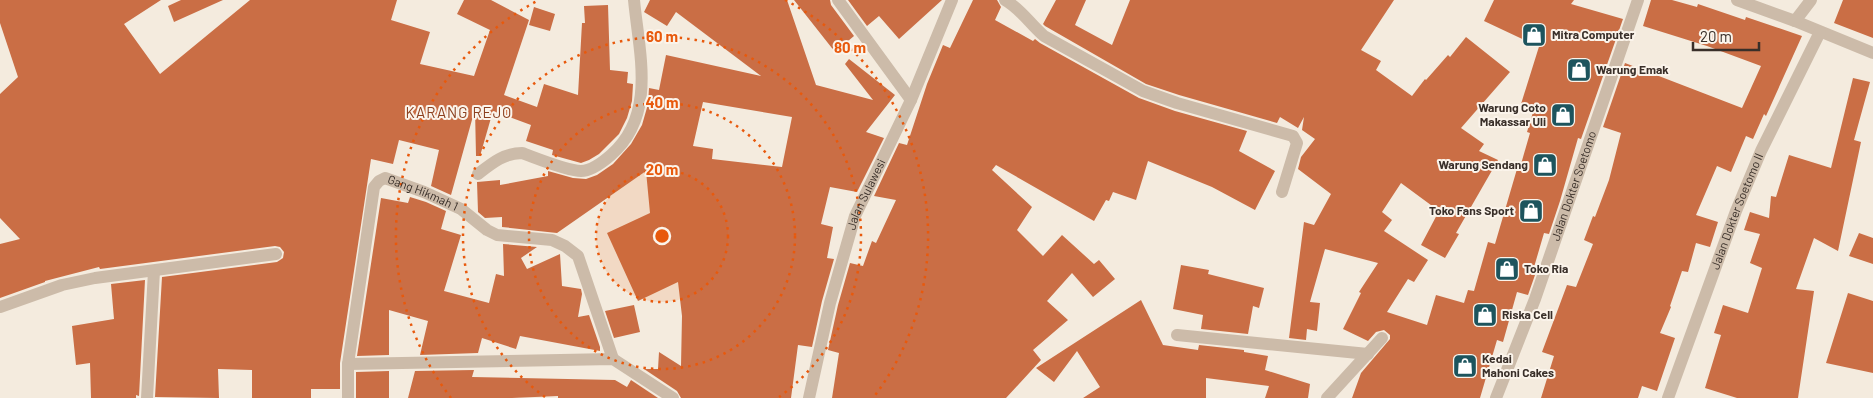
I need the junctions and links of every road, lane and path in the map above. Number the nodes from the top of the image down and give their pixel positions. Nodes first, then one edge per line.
1 (634, 0) edge
2 (838, 0) edge
3 (952, 0) edge
4 (1005, 0) edge
5 (1638, 0) edge
6 (1737, 0) edge
7 (1811, 0) edge
8 (1795, 21) junction
9 (1820, 32) junction
10 (1873, 53) edge
11 (911, 100) junction
12 (478, 174) dead end
13 (1282, 192) dead end
14 (276, 254) dead end
15 (154, 271) junction
16 (0, 307) edge
17 (1177, 336) dead end
18 (1382, 338) dead end
19 (1368, 354) junction
20 (613, 359) junction
21 (348, 364) junction
22 (147, 398) edge
23 (348, 398) edge
24 (673, 398) edge
25 (809, 398) edge
26 (1327, 398) edge
27 (1496, 398) edge
28 (1668, 398) edge

1 - 12 street
2 - 11 street
3 - 11 street, Jalan Sulawesi
4 - 13 street
5 - 27 street, Jalan Dokter Soetomo
6 - 8 street
7 - 8 street
8 - 9 street
9 - 10 street
9 - 28 street, Jalan Dokter Soetomo II
11 - 25 street, Jalan Sulawesi
14 - 15 street
15 - 16 street
15 - 22 street
17 - 19 street
18 - 19 street
19 - 26 street
20 - 21 street
20 - 21 street, Gang Hikmah 1
20 - 24 street
21 - 23 street

